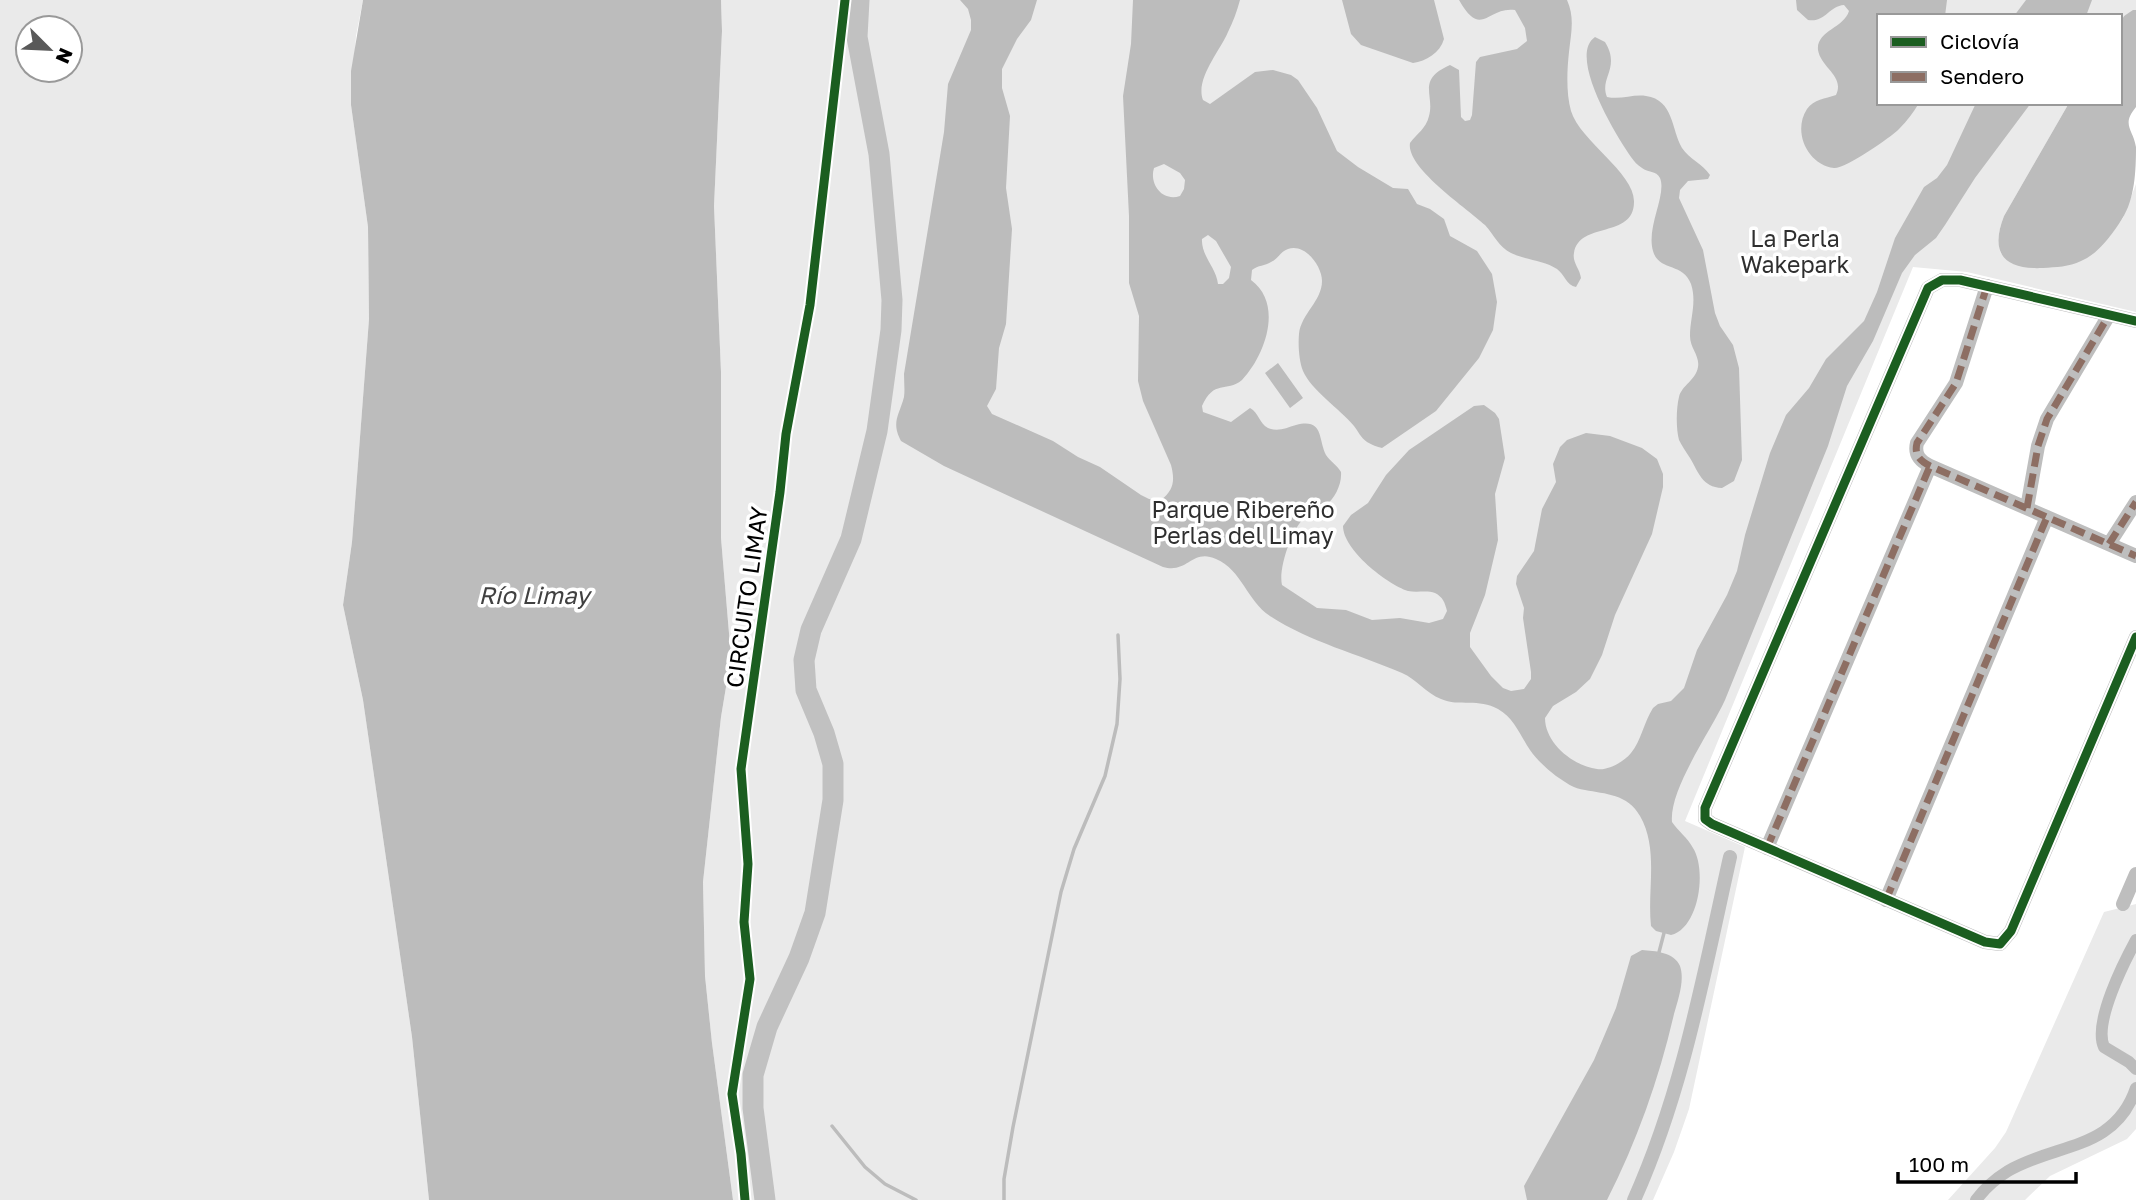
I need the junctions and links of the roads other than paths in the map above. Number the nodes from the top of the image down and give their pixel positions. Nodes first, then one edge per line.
1 (859, 0) edge
2 (1987, 286) junction
3 (2109, 315) junction
4 (2136, 321) edge
5 (1930, 466) junction
6 (2136, 502) edge
7 (2027, 508) junction
8 (2047, 517) junction
9 (2109, 544) junction
10 (2136, 556) edge
11 (2136, 637) edge
12 (1767, 848) junction
13 (1730, 857) dead end
14 (2136, 874) edge
15 (1886, 900) junction
16 (2123, 904) dead end
17 (765, 1200) edge
18 (1634, 1200) edge

1 - 17 street
2 - 3 street
2 - 5 street
2 - 12 street
3 - 4 street
3 - 7 street
5 - 7 street
5 - 12 street
6 - 9 street
7 - 8 street
8 - 9 street
8 - 15 street
9 - 10 street
11 - 15 street
12 - 15 street
13 - 18 street
14 - 16 street

